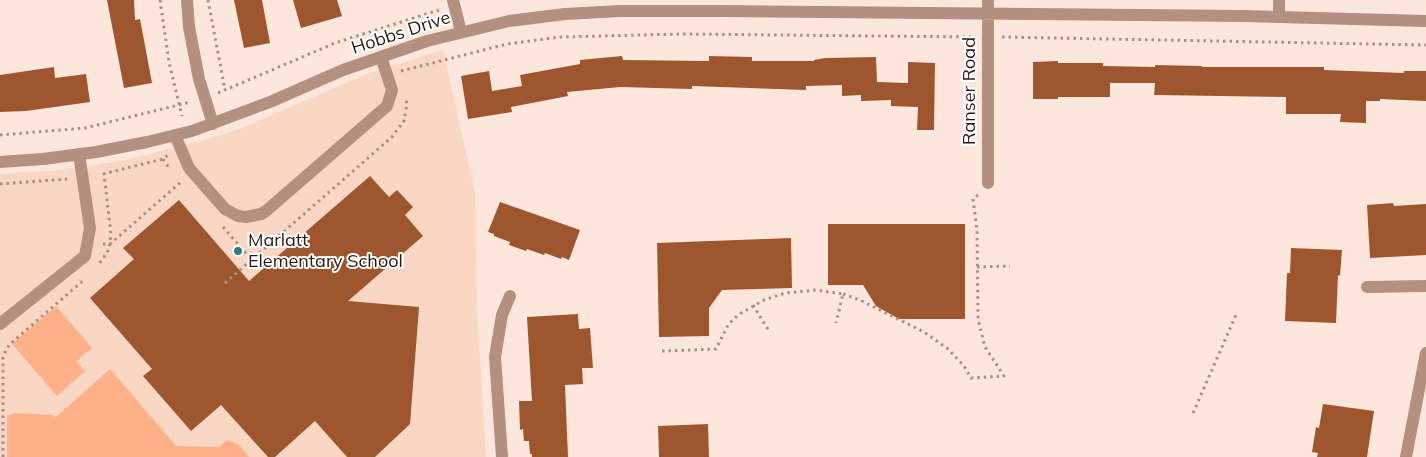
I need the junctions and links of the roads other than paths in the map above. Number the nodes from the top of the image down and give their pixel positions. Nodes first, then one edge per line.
1 (186, 0) edge
2 (988, 0) edge
3 (1279, 0) edge
4 (453, 2) edge
5 (717, 6) edge
6 (988, 14) junction
7 (1278, 17) junction
8 (1426, 21) edge
9 (461, 32) junction
10 (381, 57) junction
11 (213, 124) junction
12 (175, 135) junction
13 (79, 154) junction
14 (0, 162) edge
15 (988, 183) road end
16 (1426, 286) edge
17 (1367, 287) dead end
18 (510, 296) dead end
19 (0, 324) edge
20 (1426, 353) edge
21 (502, 457) edge
22 (1406, 457) edge

1 - 11 street
2 - 6 street, Ranser Road
3 - 7 street
4 - 9 street
5 - 6 street, Hobbs Drive
5 - 9 street, Hobbs Drive
6 - 7 street, Hobbs Drive
6 - 15 street, Ranser Road
7 - 8 street, Hobbs Drive
9 - 10 street, Hobbs Drive
10 - 11 street, Hobbs Drive
10 - 12 street
11 - 12 street, Hobbs Drive
12 - 13 street, Hobbs Drive
13 - 14 street, Hobbs Drive
13 - 19 street
16 - 17 street
18 - 21 street
20 - 22 street

